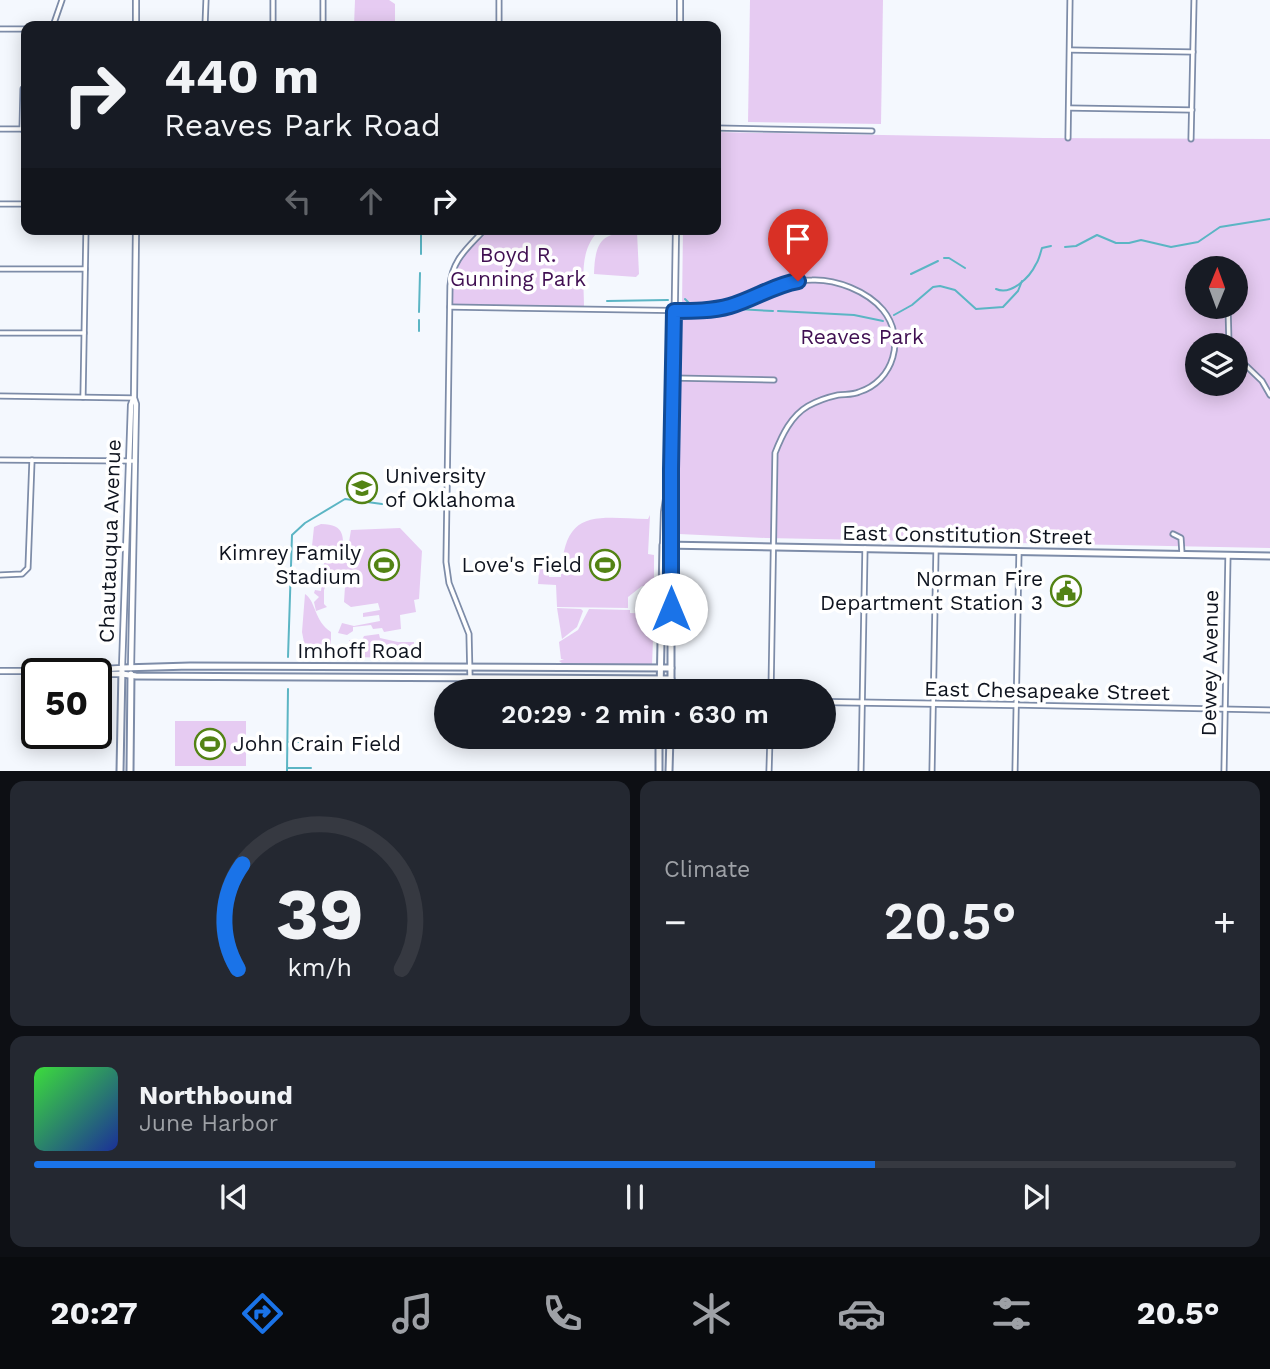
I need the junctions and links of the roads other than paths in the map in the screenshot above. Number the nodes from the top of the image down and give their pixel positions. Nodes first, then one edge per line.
1 (62, 0) edge
2 (136, 0) edge
3 (206, 0) edge
4 (273, 0) edge
5 (323, 0) edge
6 (499, 0) edge
7 (680, 0) edge
8 (1070, 0) edge
9 (1194, 0) edge
10 (55, 21) edge
11 (136, 21) edge
12 (205, 21) edge
13 (273, 21) edge
14 (323, 21) edge
15 (499, 21) edge
16 (680, 21) edge
17 (0, 29) edge
18 (21, 29) edge
19 (1070, 50) junction
20 (1193, 52) junction
21 (1069, 108) junction
22 (1192, 110) junction
23 (721, 128) edge
24 (0, 129) edge
25 (21, 129) edge
26 (872, 131) dead end
27 (1068, 138) dead end
28 (1191, 139) dead end
29 (0, 204) edge
30 (21, 204) edge
31 (86, 235) edge
32 (136, 235) edge
33 (479, 235) edge
34 (676, 235) edge
35 (0, 269) edge
36 (85, 269) junction
37 (450, 307) junction
38 (674, 311) junction
39 (0, 333) edge
40 (84, 333) junction
41 (1248, 368) edge
42 (673, 379) junction
43 (774, 380) dead end
44 (1270, 395) edge
45 (0, 396) edge
46 (83, 397) junction
47 (134, 398) junction
48 (0, 460) edge
49 (32, 460) junction
50 (132, 461) junction
51 (671, 469) junction
52 (1173, 534) dead end
53 (663, 545) junction
54 (671, 545) junction
55 (772, 547) junction
56 (865, 548) junction
57 (936, 550) junction
58 (1019, 551) junction
59 (1182, 554) junction
60 (1228, 555) junction
61 (1270, 556) edge
62 (0, 575) edge
63 (131, 668) junction
64 (470, 668) junction
65 (660, 668) junction
66 (671, 668) junction
67 (0, 671) edge
68 (21, 671) edge
69 (112, 671) edge
70 (122, 671) junction
71 (112, 672) edge
72 (131, 676) junction
73 (470, 678) junction
74 (660, 679) joint
75 (671, 679) edge
76 (771, 679) edge
77 (836, 702) edge
78 (862, 703) junction
79 (934, 704) junction
80 (1016, 705) junction
81 (1225, 710) junction
82 (1270, 710) edge
83 (659, 749) edge
84 (670, 749) edge
85 (769, 749) edge
86 (659, 754) junction
87 (670, 755) junction
88 (120, 771) edge
89 (130, 771) edge
90 (659, 771) edge
91 (669, 771) edge
92 (769, 771) edge
93 (861, 771) edge
94 (932, 771) edge
95 (1015, 771) edge
96 (1224, 771) edge

1 - 10 street
2 - 11 street
3 - 12 street
4 - 13 street
5 - 14 street
6 - 15 street
7 - 16 street
8 - 19 street
9 - 20 street
17 - 18 street
19 - 20 street
19 - 21 street
20 - 22 street
21 - 22 street
21 - 27 street
22 - 28 street
23 - 26 street
24 - 25 street
29 - 30 street
31 - 36 street
32 - 47 street, Chautauqua Avenue
33 - 37 street
34 - 38 street
35 - 36 street
36 - 40 street
37 - 38 street
37 - 64 street
38 - 42 street
38 - 55 street
39 - 40 street
40 - 46 street
41 - 44 street
42 - 43 street
42 - 51 street
45 - 46 street
46 - 47 street
47 - 50 street, Chautauqua Avenue
48 - 49 street
49 - 50 street
49 - 62 street
50 - 63 street, Chautauqua Avenue
50 - 70 street, Chautauqua Avenue
51 - 53 street
51 - 54 street
52 - 59 street
53 - 54 main road, East Constitution Street
53 - 65 main road
54 - 55 main road, East Constitution Street
54 - 66 main road
55 - 56 main road, East Constitution Street
55 - 76 street
56 - 57 main road, East Constitution Street
56 - 78 street
57 - 58 main road, East Constitution Street
57 - 79 street
58 - 59 main road, East Constitution Street
58 - 80 street
59 - 60 main road, East Constitution Street
60 - 61 main road, East Constitution Street
60 - 81 street, Dewey Avenue
63 - 64 main road, Imhoff Road
63 - 70 main road, Imhoff Road
63 - 72 main road, Chautauqua Avenue
64 - 65 main road, Imhoff Road
64 - 73 street
65 - 66 main road, Imhoff Road
65 - 74 main road
66 - 75 main road
67 - 68 street
69 - 70 street, Imhoff Road
70 - 71 street, Imhoff Road
70 - 72 main road, Imhoff Road
70 - 88 main road, Chautauqua Avenue
72 - 73 main road, Imhoff Road
72 - 89 main road, Chautauqua Avenue
73 - 74 main road, Imhoff Road
77 - 78 street, East Chesapeake Street
78 - 79 street, East Chesapeake Street
78 - 93 street
79 - 80 street, East Chesapeake Street
79 - 94 street
80 - 81 street, East Chesapeake Street
80 - 95 street
81 - 82 street, East Chesapeake Street
81 - 96 street, Dewey Avenue
83 - 86 main road
84 - 87 main road
85 - 92 street
86 - 87 main road
86 - 90 main road
87 - 91 main road

